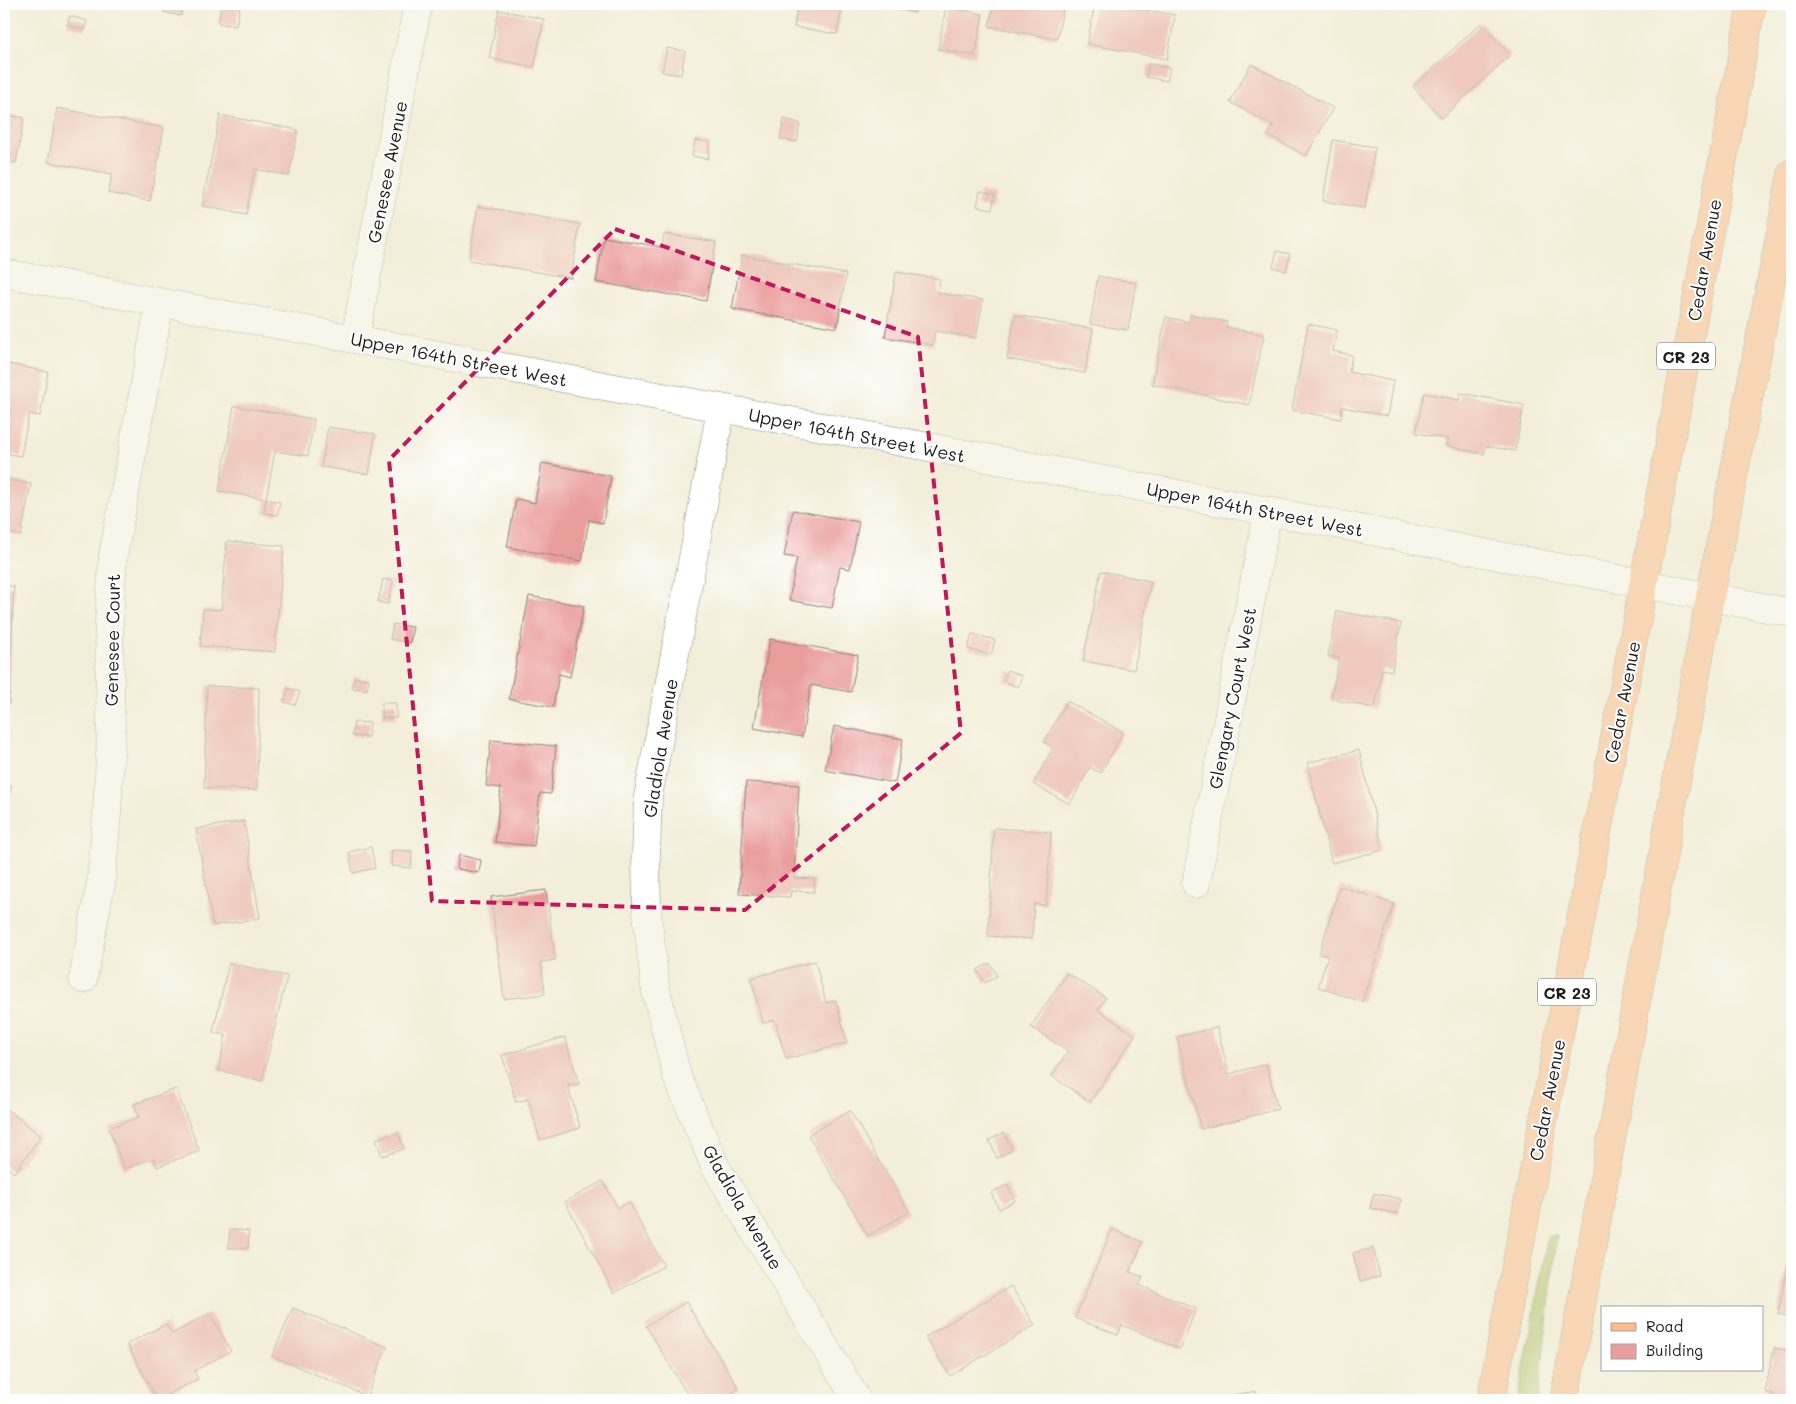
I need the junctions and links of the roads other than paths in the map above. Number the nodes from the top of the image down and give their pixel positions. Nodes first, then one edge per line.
1 (418, 4) edge
2 (1752, 4) edge
3 (1792, 173) edge
4 (4, 273) edge
5 (160, 302) junction
6 (355, 339) junction
7 (721, 409) junction
8 (1268, 511) junction
9 (1644, 584) junction
10 (1710, 597) junction
11 (1792, 613) edge
12 (1196, 884) dead end
13 (82, 979) dead end
14 (857, 1400) edge
15 (1491, 1400) edge
16 (1564, 1400) edge

1 - 6 street, Genesee Avenue
2 - 9 main road, Cedar Avenue / CR 23
3 - 10 main road
4 - 5 street, Upper 164th Street West
5 - 6 street, Upper 164th Street West
5 - 13 street, Genesee Court
6 - 7 street, Upper 164th Street West
7 - 8 street, Upper 164th Street West
7 - 14 street, Gladiola Avenue
8 - 9 street, Upper 164th Street West
8 - 12 street, Glengary Court West
9 - 10 street, Upper 164th Street West
9 - 15 main road, Cedar Avenue / CR 23
10 - 11 street, Upper 164th Street West
10 - 16 main road

